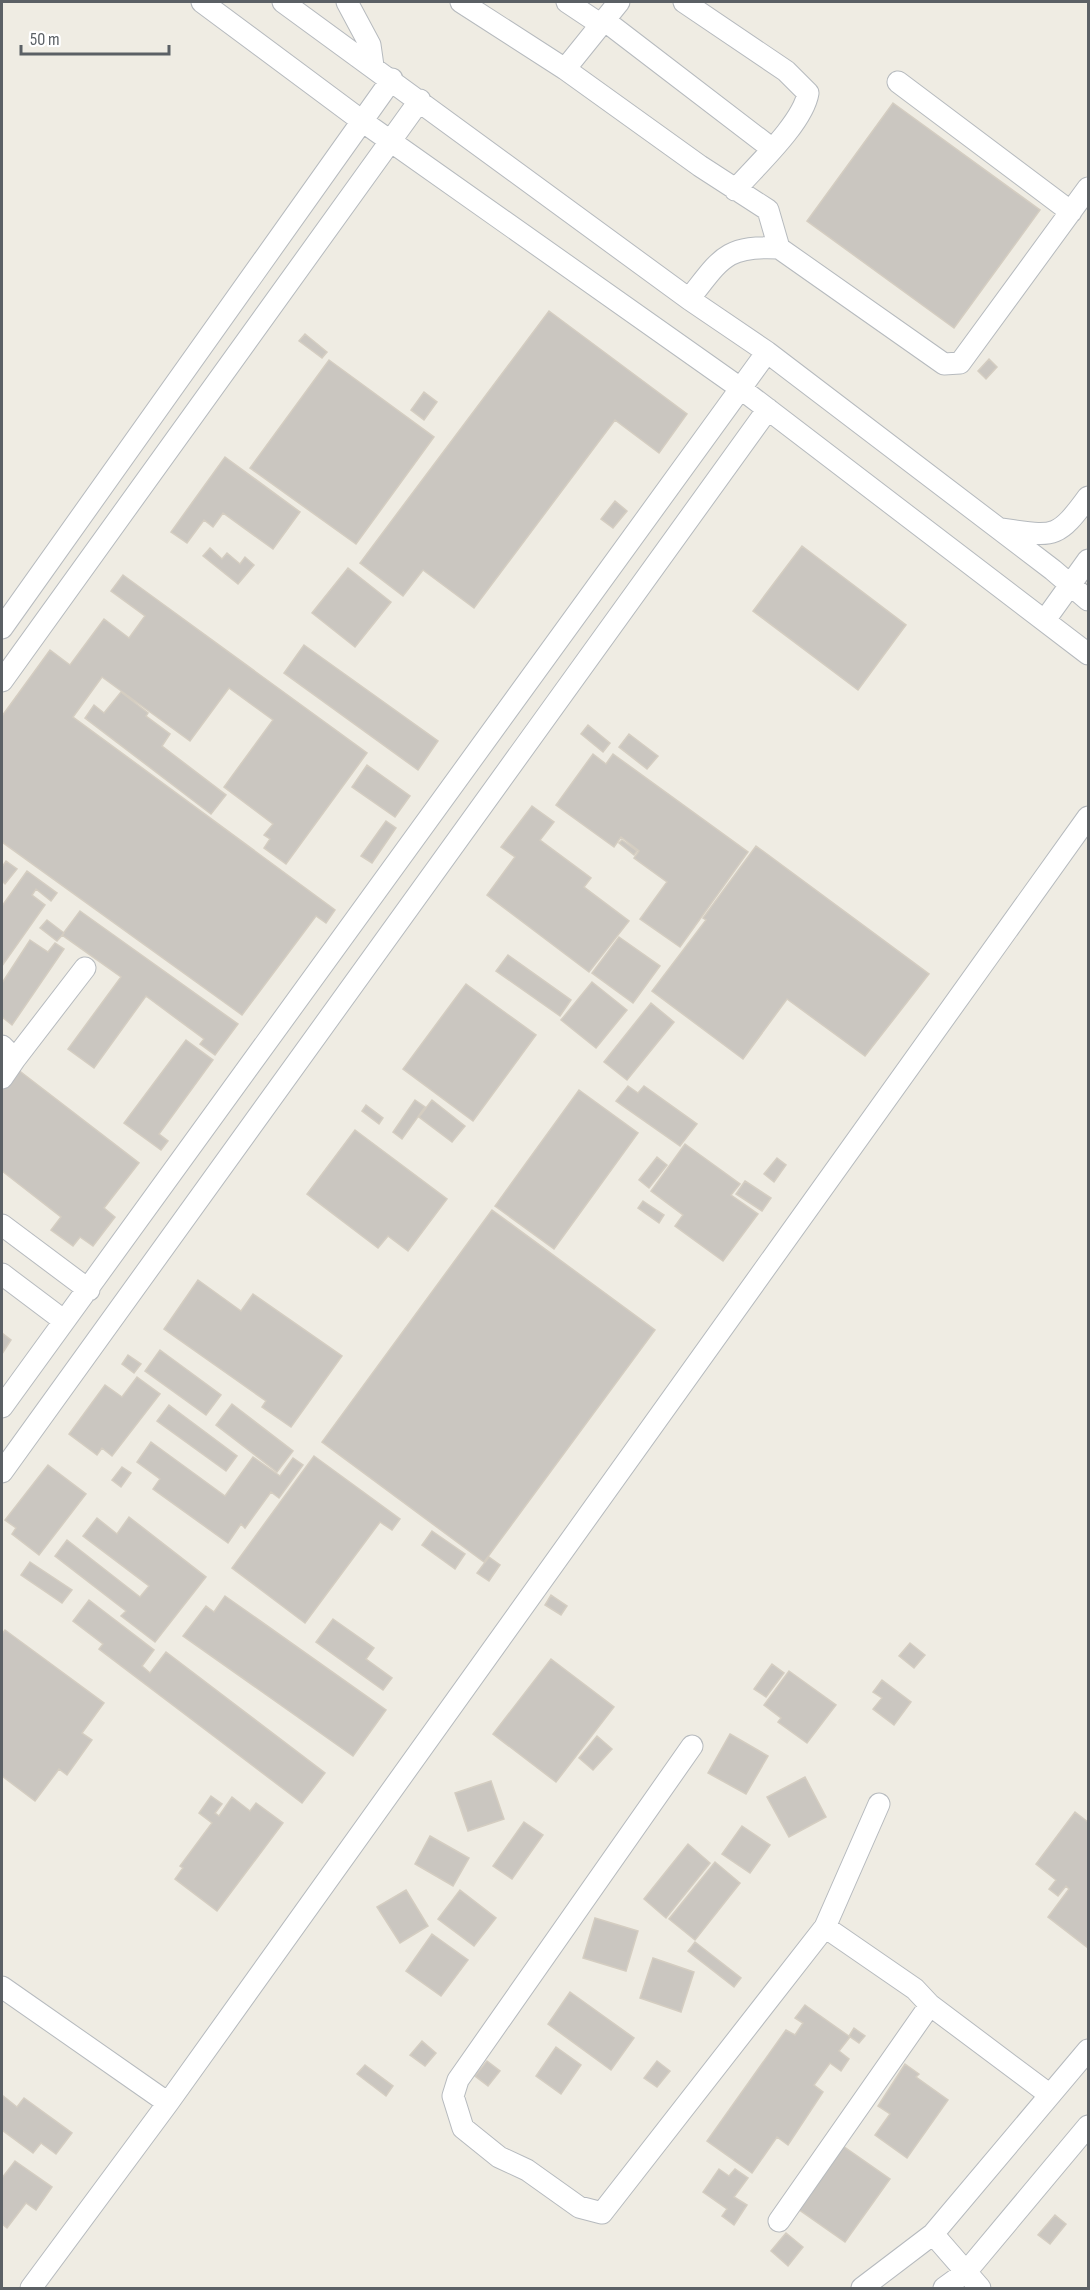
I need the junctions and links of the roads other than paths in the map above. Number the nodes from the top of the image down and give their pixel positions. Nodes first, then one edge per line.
1 (202, 2) edge
2 (284, 2) edge
3 (348, 2) edge
4 (461, 2) edge
5 (567, 2) edge
6 (619, 2) edge
7 (684, 2) edge
8 (602, 22) junction
9 (373, 66) junction
10 (565, 69) junction
11 (392, 79) junction
12 (897, 82) dead end
13 (420, 100) junction
14 (362, 121) junction
15 (390, 141) junction
16 (771, 148) junction
17 (1089, 188) edge
18 (735, 190) junction
19 (1071, 212) junction
20 (780, 248) junction
21 (689, 299) junction
22 (767, 352) junction
23 (740, 388) junction
24 (768, 409) junction
25 (1089, 497) edge
26 (998, 528) junction
27 (1089, 560) edge
28 (1071, 585) junction
29 (1089, 600) edge
30 (1045, 620) junction
31 (2, 628) edge
32 (1089, 654) edge
33 (2, 681) edge
34 (1089, 818) edge
35 (86, 968) dead end
36 (8, 1053) edge
37 (2, 1078) edge
38 (2, 1226) edge
39 (2, 1274) edge
40 (89, 1290) junction
41 (63, 1320) junction
42 (2, 1407) edge
43 (2, 1472) edge
44 (692, 1746) dead end
45 (879, 1804) dead end
46 (825, 1928) junction
47 (2, 1987) edge
48 (930, 2005) junction
49 (1089, 2050) edge
50 (1050, 2095) junction
51 (168, 2103) junction
52 (1089, 2126) edge
53 (779, 2221) dead end
54 (933, 2234) junction
55 (966, 2272) junction
56 (31, 2289) edge
57 (862, 2289) edge
58 (944, 2289) edge
59 (980, 2289) edge

1 - 14 street
2 - 9 street
3 - 9 street
4 - 10 street
5 - 8 street
6 - 8 street
7 - 16 street
8 - 10 street
8 - 16 street
9 - 11 street
10 - 18 street
11 - 13 street
11 - 14 street
12 - 19 street
13 - 15 street
13 - 21 street
14 - 15 street
14 - 31 street
15 - 23 street
15 - 33 street
16 - 18 street
17 - 19 street
18 - 20 street
19 - 20 street
20 - 21 street
21 - 22 street
22 - 23 street
22 - 26 street
23 - 24 street
23 - 40 street
24 - 30 street
24 - 43 street
25 - 26 street
26 - 28 street
27 - 28 street
28 - 29 street
28 - 30 street
30 - 32 street
34 - 51 street
35 - 36 street
36 - 37 street
38 - 40 street
39 - 41 street
40 - 41 street
41 - 42 street
44 - 46 street
45 - 46 street
46 - 48 street
47 - 51 street
48 - 50 street
48 - 53 street
49 - 50 street
50 - 54 street
51 - 56 street
52 - 55 street
54 - 55 street
54 - 57 street
55 - 58 street
55 - 59 street

